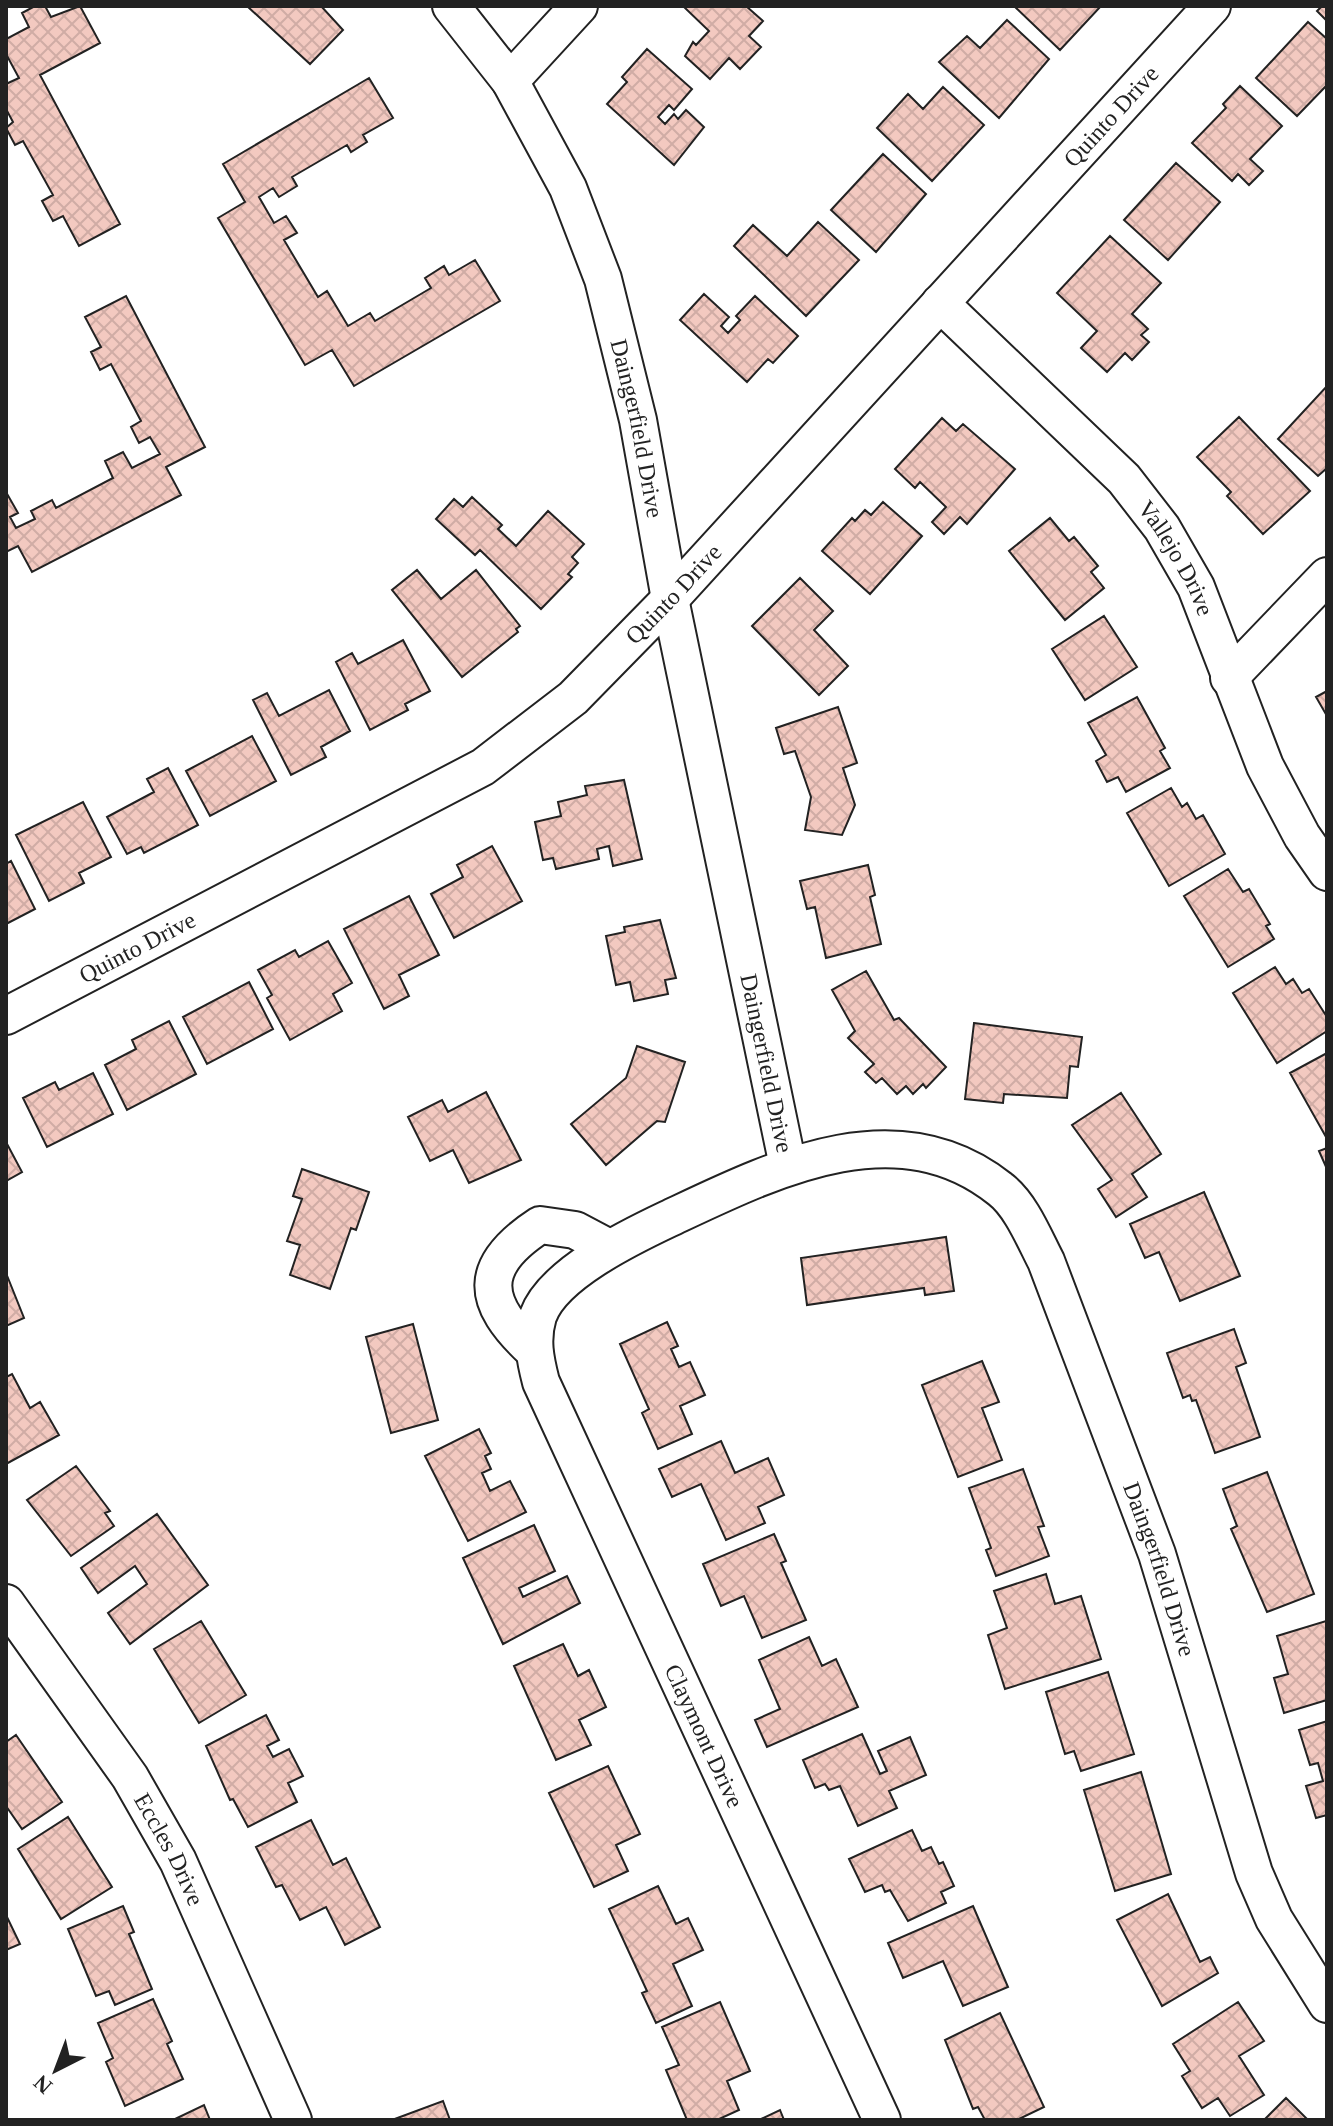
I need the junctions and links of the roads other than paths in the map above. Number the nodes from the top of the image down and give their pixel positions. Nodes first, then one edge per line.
1 (451, 6) edge
2 (579, 6) edge
3 (1212, 6) edge
4 (510, 81) junction
5 (940, 303) junction
6 (1327, 576) edge
7 (670, 599) junction
8 (1229, 678) junction
9 (1327, 872) edge
10 (6, 1016) edge
11 (788, 1166) junction
12 (609, 1248) junction
13 (533, 1350) junction
14 (6, 1603) edge
15 (1327, 2004) edge
16 (293, 2120) edge
17 (882, 2120) edge

1 - 4 street, Daingerfield Drive
2 - 4 street
3 - 5 street, Quinto Drive
4 - 7 street, Daingerfield Drive
5 - 7 street, Quinto Drive
5 - 8 street, Vallejo Drive
6 - 8 street
7 - 10 street, Quinto Drive
7 - 11 street, Daingerfield Drive
8 - 9 street, Vallejo Drive
11 - 12 street, Claymont Drive
11 - 15 street, Daingerfield Drive
12 - 13 street, Claymont Drive
12 - 13 street, Claymont Drive
13 - 17 street, Claymont Drive
14 - 16 street, Eccles Drive

